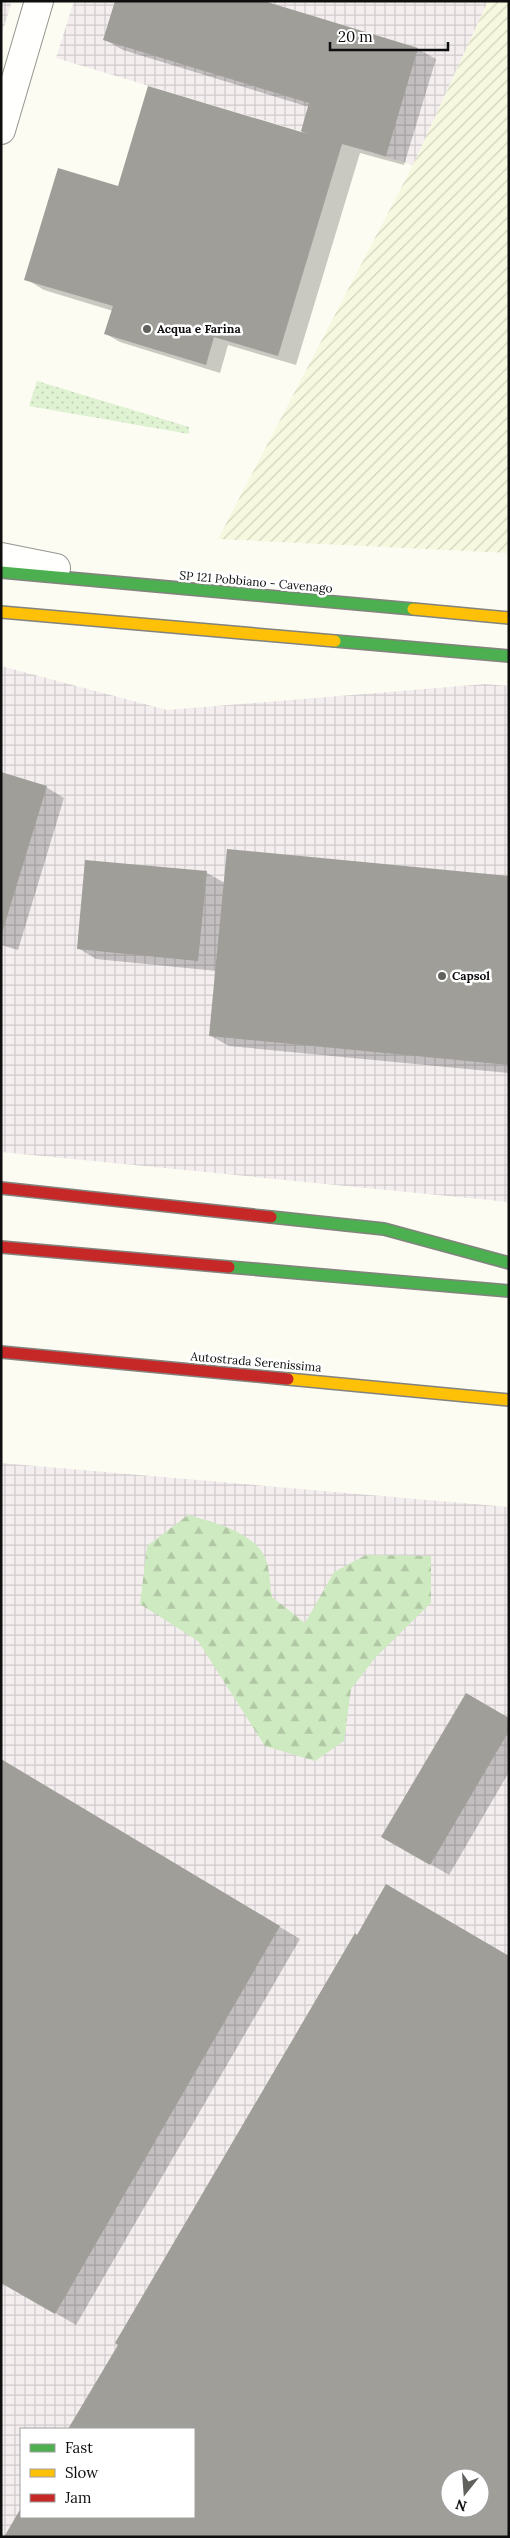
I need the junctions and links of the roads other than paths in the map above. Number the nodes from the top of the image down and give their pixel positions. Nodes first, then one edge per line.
1 (39, 1) edge
2 (1, 130) edge
3 (1, 557) edge
4 (1, 572) edge
5 (108, 583) junction
6 (1, 612) edge
7 (509, 618) edge
8 (509, 656) edge
9 (1, 1188) edge
10 (1, 1247) edge
11 (509, 1263) edge
12 (509, 1291) edge
13 (1, 1352) edge
14 (509, 1400) edge

1 - 2 street
3 - 5 street
4 - 5 main road, SP 121 Pobbiano - Cavenago
5 - 7 main road, SP 121 Pobbiano - Cavenago
6 - 8 main road
9 - 11 main road
10 - 12 main road
13 - 14 main road, Autostrada Serenissima

